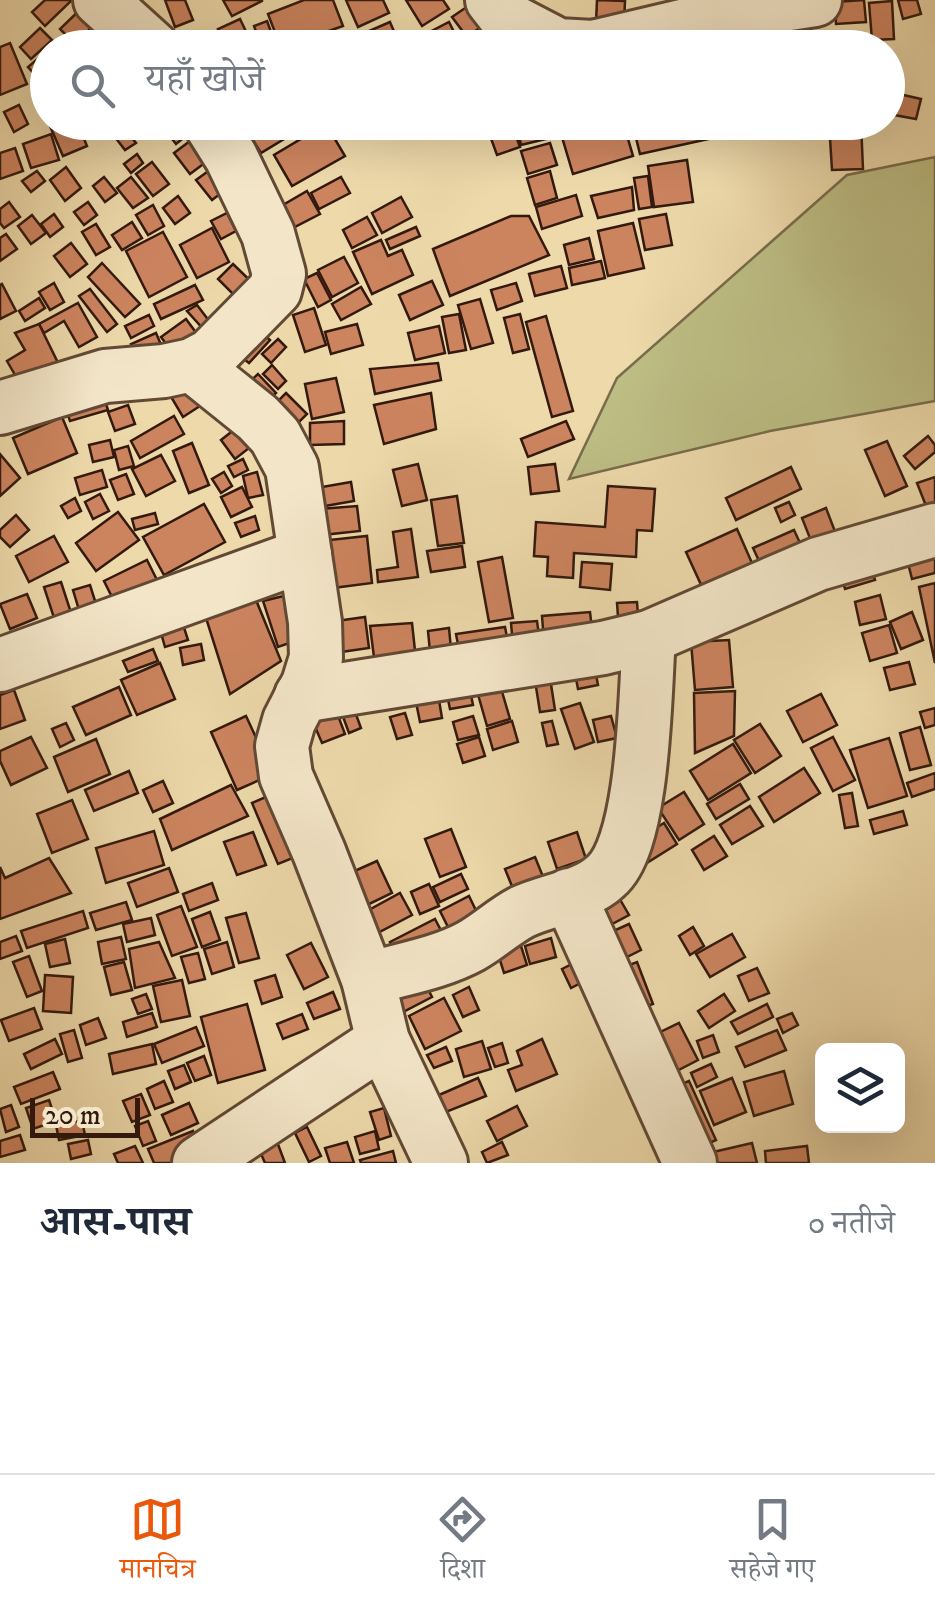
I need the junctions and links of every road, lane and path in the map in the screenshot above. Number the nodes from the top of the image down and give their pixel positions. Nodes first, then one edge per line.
1 (100, 0) edge
2 (492, 0) edge
3 (815, 0) edge
4 (133, 30) edge
5 (529, 30) edge
6 (665, 30) edge
7 (220, 140) edge
8 (192, 366) junction
9 (0, 408) edge
10 (935, 530) edge
11 (305, 555) junction
12 (649, 637) junction
13 (0, 665) edge
14 (301, 696) junction
15 (569, 895) junction
16 (368, 979) junction
17 (383, 1041) junction
18 (200, 1163) edge
19 (441, 1163) edge
20 (690, 1163) edge

1 - 4 street
2 - 5 street
3 - 6 street
7 - 8 street
8 - 9 street
8 - 11 street
10 - 12 street
11 - 13 street
11 - 14 street
12 - 14 street
12 - 15 street
14 - 16 street
15 - 16 street
15 - 20 street
16 - 17 street
17 - 18 street
17 - 19 street

